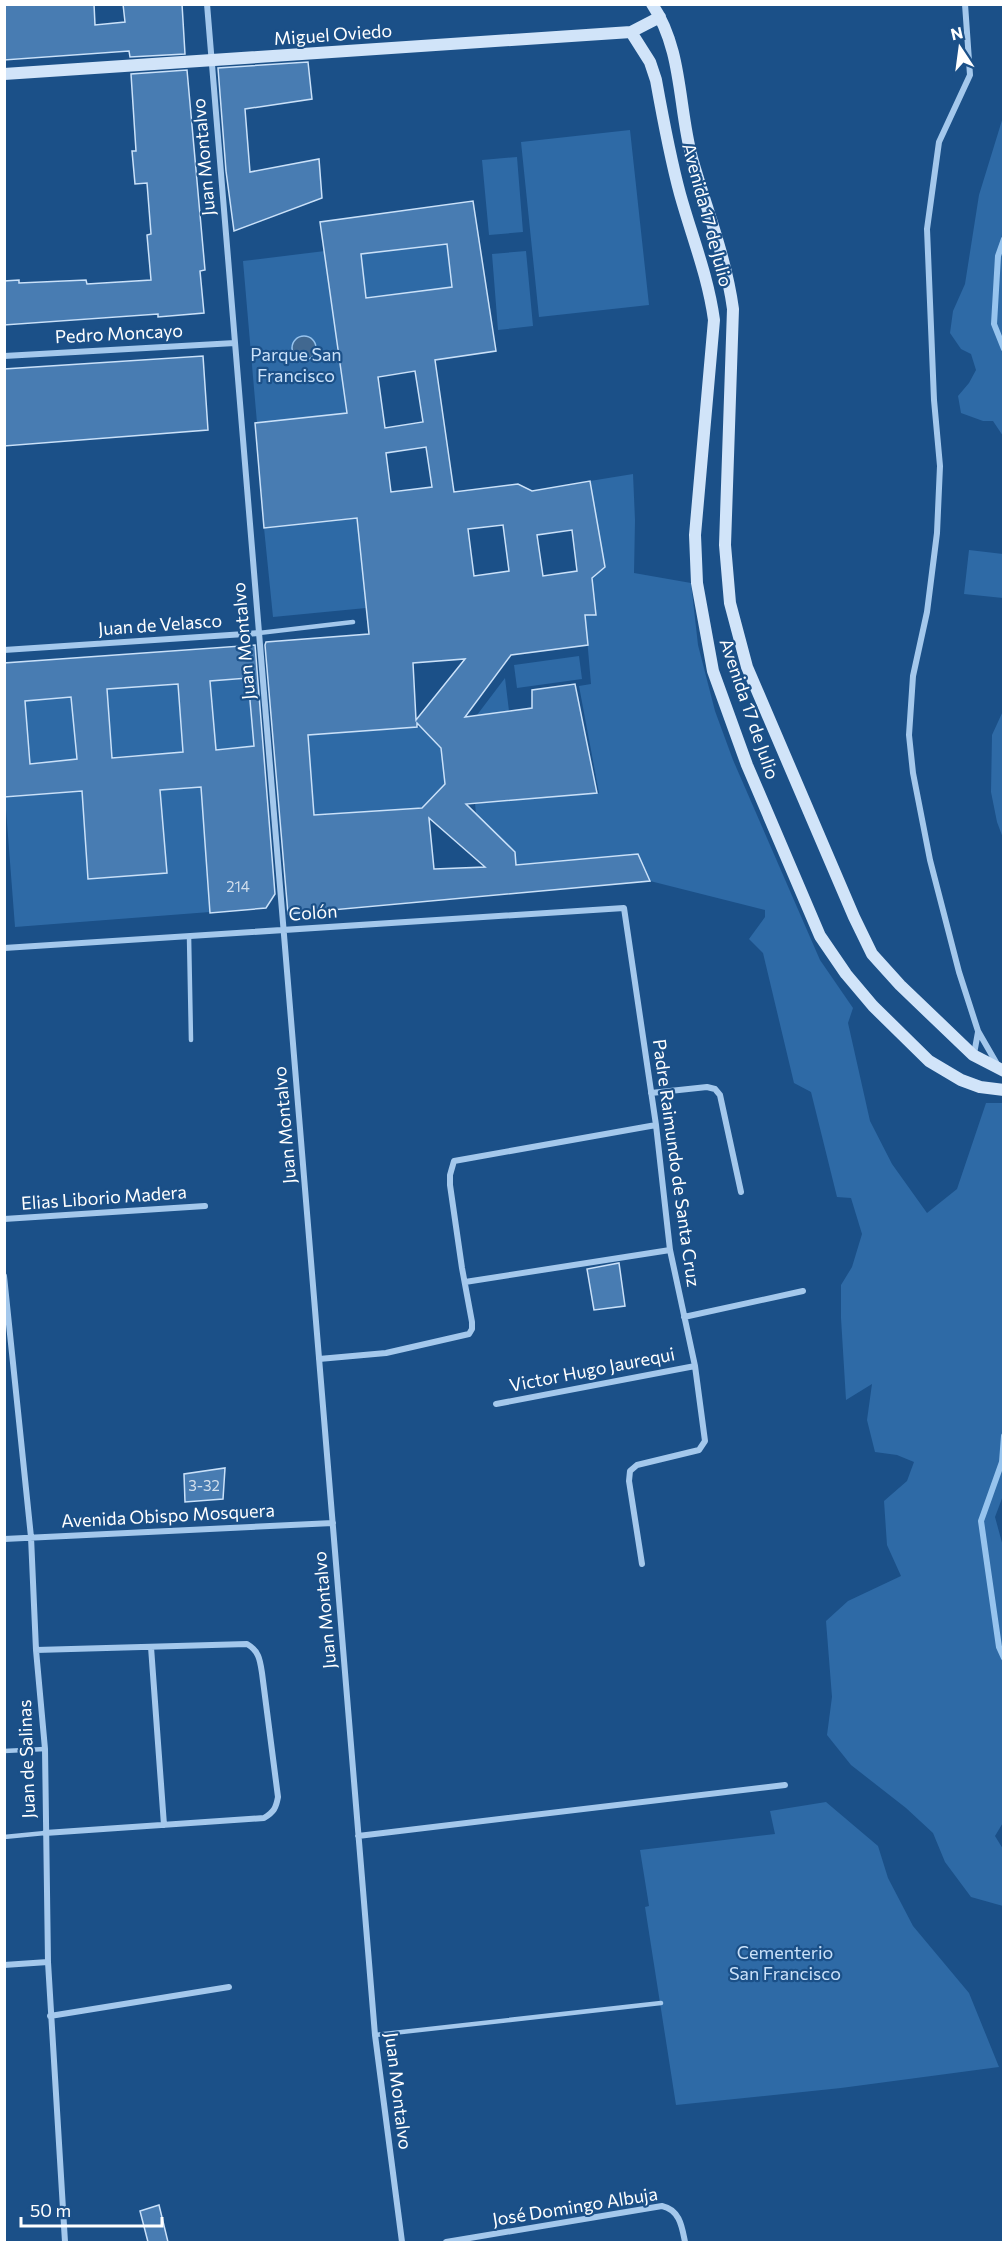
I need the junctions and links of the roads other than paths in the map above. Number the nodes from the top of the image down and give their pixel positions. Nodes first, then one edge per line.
1 (207, 4) edge
2 (652, 4) edge
3 (964, 4) edge
4 (660, 17) junction
5 (631, 32) junction
6 (212, 61) junction
7 (4, 74) edge
8 (235, 343) junction
9 (4, 356) edge
10 (353, 622) dead end
11 (259, 633) junction
12 (4, 650) edge
13 (624, 908) joint
14 (283, 930) junction
15 (189, 936) junction
16 (4, 948) edge
17 (978, 1031) junction
18 (191, 1040) dead end
19 (974, 1055) junction
20 (1002, 1070) edge
21 (1004, 1090) edge
22 (651, 1093) junction
23 (656, 1125) junction
24 (741, 1192) dead end
25 (205, 1206) dead end
26 (4, 1219) edge
27 (670, 1250) junction
28 (4, 1276) edge
29 (465, 1282) junction
30 (802, 1290) dead end
31 (684, 1317) junction
32 (319, 1359) junction
33 (695, 1366) junction
34 (496, 1404) dead end
35 (333, 1523) junction
36 (31, 1537) junction
37 (4, 1539) edge
38 (642, 1564) dead end
39 (151, 1647) junction
40 (36, 1650) junction
41 (45, 1749) junction
42 (4, 1751) edge
43 (785, 1785) dead end
44 (164, 1825) junction
45 (45, 1833) junction
46 (358, 1836) junction
47 (4, 1837) edge
48 (48, 1962) junction
49 (4, 1965) edge
50 (229, 1987) dead end
51 (661, 2004) dead end
52 (50, 2016) junction
53 (375, 2035) junction
54 (65, 2242) edge
55 (402, 2242) edge
56 (446, 2242) edge
57 (685, 2242) edge

1 - 6 street, Juan Montalvo
2 - 4 main road, Avenida 17 de Julio
3 - 17 street
4 - 5 main road, Miguel Oviedo
4 - 19 main road, Avenida 17 de Julio
5 - 6 main road, Miguel Oviedo
5 - 21 main road, Avenida 17 de Julio
6 - 7 main road, Miguel Oviedo
6 - 8 street, Juan Montalvo
8 - 9 street, Pedro Moncayo
8 - 11 street, Juan Montalvo
10 - 11 lane, Juan de Velasco
11 - 12 street, Juan de Velasco
11 - 14 street, Juan Montalvo
13 - 14 street, Colón
13 - 22 street, Padre Raimundo de Santa Cruz
14 - 15 street, Colón
14 - 32 street, Juan Montalvo
15 - 16 street, Colón
15 - 18 lane
17 - 19 street
17 - 20 street
19 - 20 main road, Avenida 17 de Julio
22 - 23 street, Padre Raimundo de Santa Cruz
22 - 24 street
23 - 27 street, Padre Raimundo de Santa Cruz
23 - 29 street
25 - 26 street, Elias Liborio Madera
27 - 29 street
27 - 31 street, Padre Raimundo de Santa Cruz
28 - 36 street, Juan de Salinas
29 - 32 street
30 - 31 street
31 - 33 street, Padre Raimundo de Santa Cruz
32 - 35 street, Juan Montalvo
33 - 34 street, Victor Hugo Jaurequi
33 - 38 street, Padre Raimundo de Santa Cruz
35 - 36 street, Avenida Obispo Mosquera
35 - 46 street, Juan Montalvo
36 - 37 street, Avenida Obispo Mosquera
36 - 40 street, Juan de Salinas
39 - 40 street
39 - 44 street
39 - 44 street
40 - 41 street, Juan de Salinas
41 - 42 lane
41 - 45 street, Juan de Salinas
43 - 46 street
44 - 45 street
45 - 47 lane
45 - 48 street, Juan de Salinas
46 - 53 street, Juan Montalvo
48 - 49 street
48 - 52 street, Juan de Salinas
50 - 52 street
51 - 53 lane
52 - 54 street, Juan de Salinas
53 - 55 street, Juan Montalvo
56 - 57 street, José Domingo Albuja

